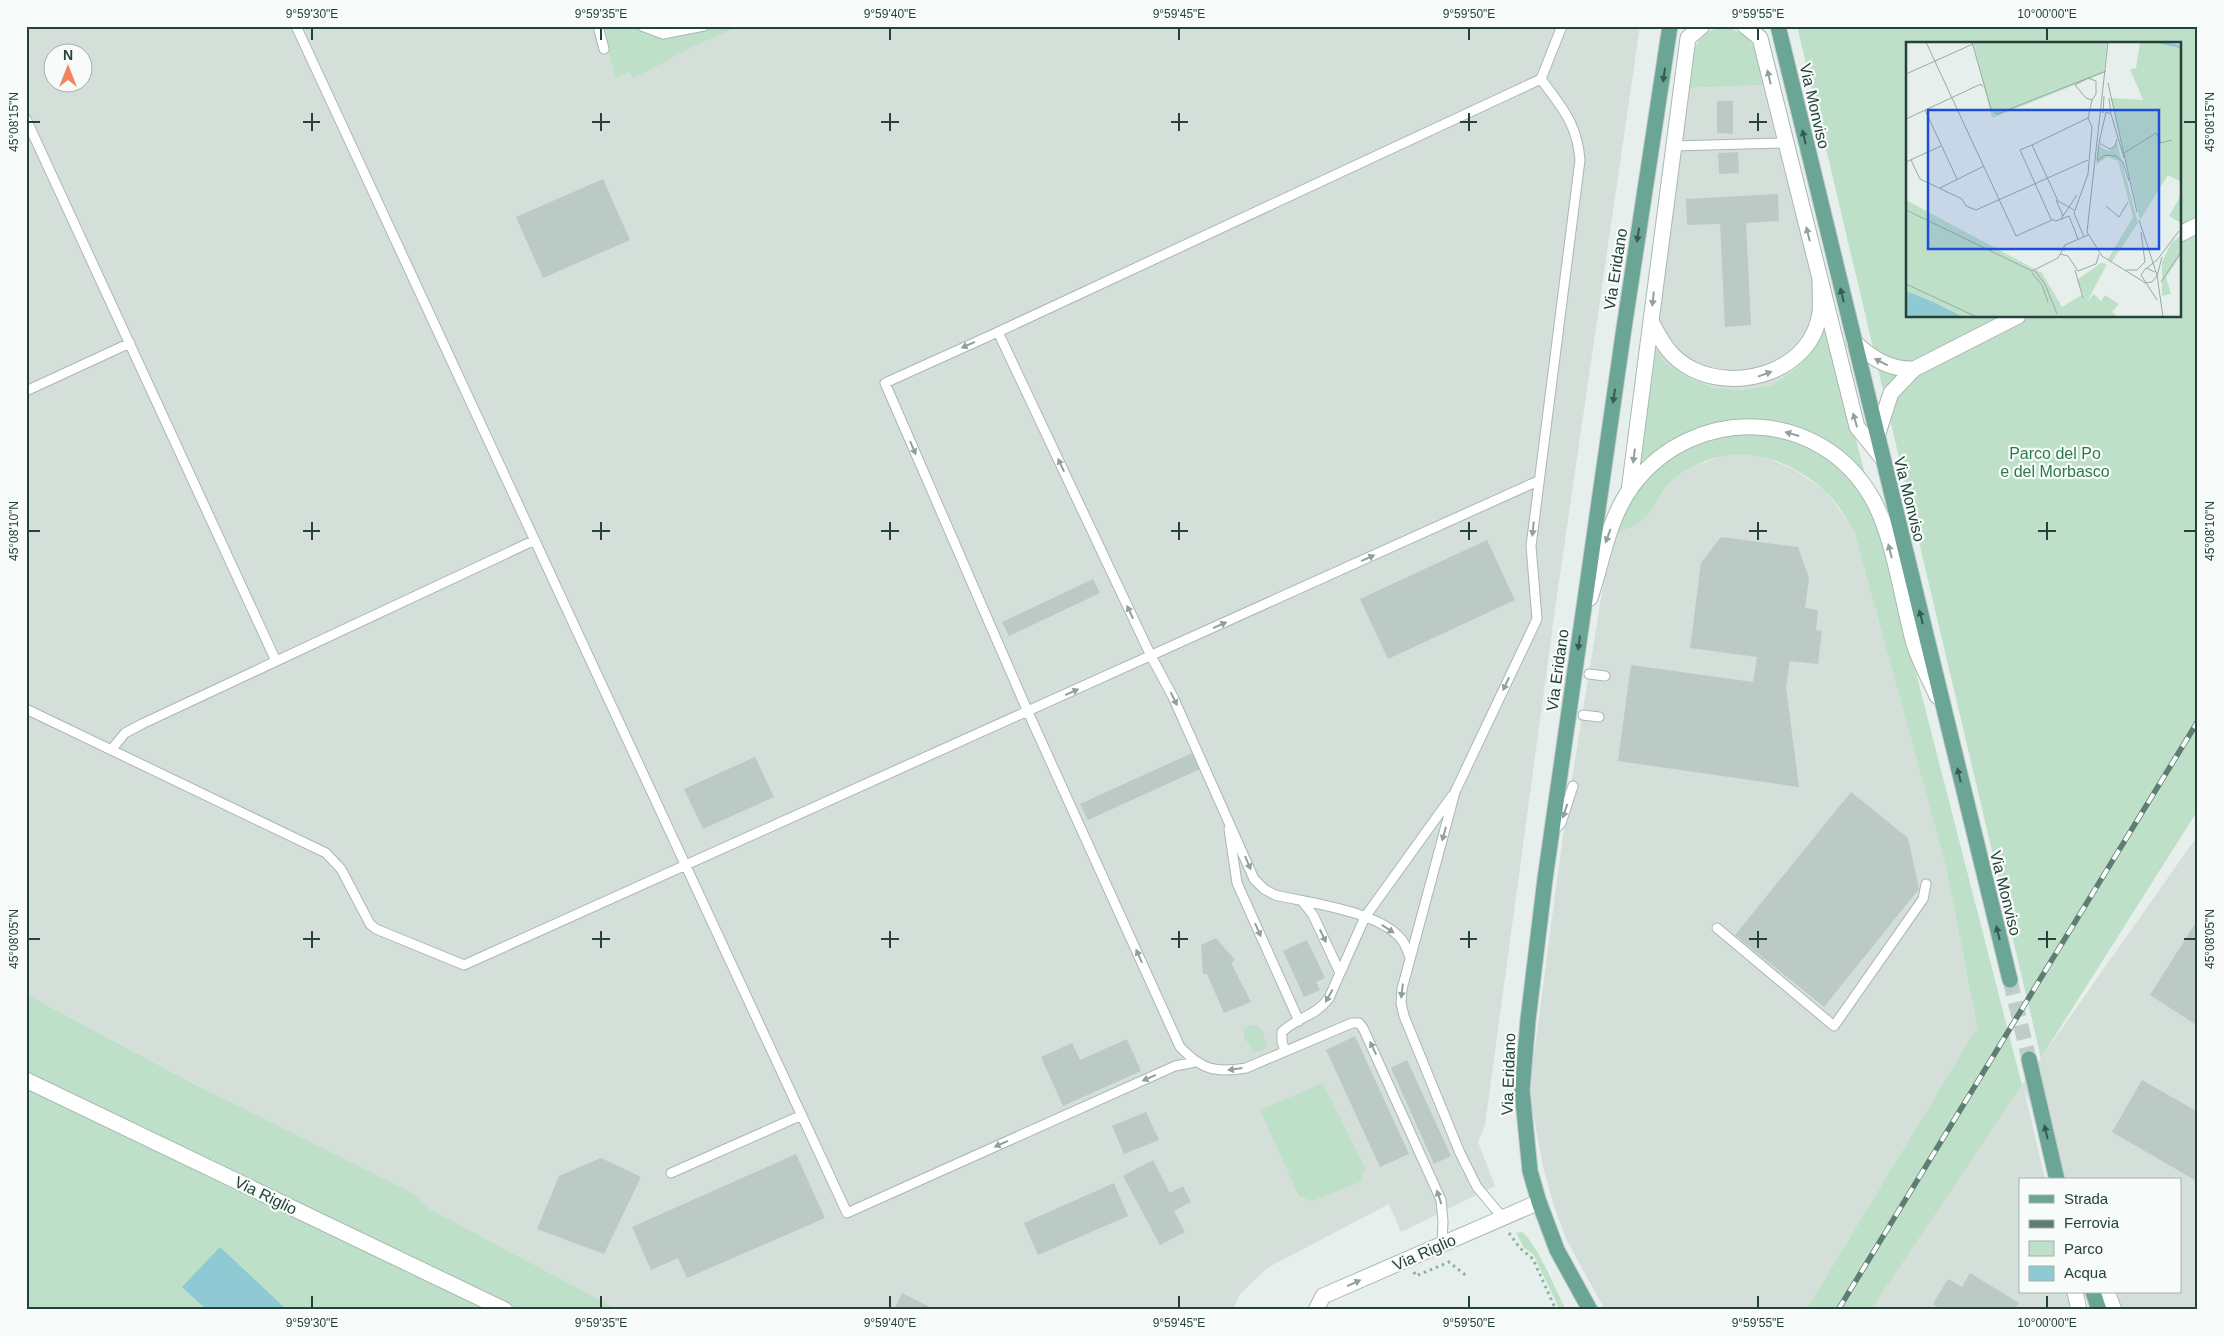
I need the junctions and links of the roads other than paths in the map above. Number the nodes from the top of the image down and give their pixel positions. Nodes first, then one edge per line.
1 (296, 26) edge
2 (598, 26) edge
3 (642, 26) edge
4 (704, 26) edge
5 (1562, 26) edge
6 (1670, 26) edge
7 (1702, 26) edge
8 (1745, 26) edge
9 (1778, 26) edge
10 (1688, 32) edge
11 (1759, 32) edge
12 (604, 49) dead end
13 (1541, 79) junction
14 (26, 119) edge
15 (1784, 142) junction
16 (1674, 146) junction
17 (2198, 225) edge
18 (2182, 233) edge
19 (1820, 282) junction
20 (2014, 318) edge
21 (1651, 321) junction
22 (998, 332) junction
23 (1854, 342) junction
24 (130, 343) junction
25 (1914, 369) junction
26 (26, 391) edge
27 (1877, 436) junction
28 (1883, 459) junction
29 (1538, 481) junction
30 (1629, 492) junction
31 (535, 540) junction
32 (1582, 623) junction
33 (1151, 656) junction
34 (276, 661) junction
35 (1589, 674) dead end
36 (1605, 676) dead end
37 (26, 709) edge
38 (1028, 712) junction
39 (1944, 713) junction
40 (1583, 715) dead end
41 (1599, 717) dead end
42 (111, 750) junction
43 (1573, 786) dead end
44 (1455, 792) junction
45 (1228, 816) junction
46 (1552, 833) junction
47 (686, 865) junction
48 (1926, 884) dead end
49 (1303, 902) junction
50 (1365, 917) junction
51 (1717, 928) dead end
52 (1410, 957) junction
53 (1340, 972) junction
54 (2010, 980) tunnel mouth
55 (1299, 1021) junction
56 (1285, 1051) junction
57 (2029, 1059) tunnel mouth
58 (1195, 1062) junction
59 (26, 1080) edge
60 (802, 1116) junction
61 (671, 1173) dead end
62 (2055, 1176) edge
63 (1539, 1202) junction
64 (1503, 1218) junction
65 (1442, 1245) junction
66 (2075, 1294) edge
67 (2094, 1294) edge
68 (2108, 1294) edge
69 (505, 1310) edge
70 (1316, 1310) edge
71 (1590, 1310) edge
72 (2079, 1310) edge
73 (2099, 1310) edge
74 (2114, 1310) edge

1 - 31 lane
2 - 12 lane
3 - 4 lane
5 - 13 lane
6 -> 32 main road, Via Eridano
7 - 10 street
8 - 11 street
23 -> 9 main road, Via Monviso
10 - 16 street
15 -> 11 street
13 - 22 lane
13 - 29 lane
14 - 24 lane
15 - 16 lane
19 -> 15 street
16 -> 21 street
17 - 18 street
21 -> 19 street
28 -> 19 street
20 - 25 street
21 -> 30 street
33 -> 22 lane
22 -> 38 lane
25 -> 23 street
23 - 27 main road, Via Monviso
24 - 26 lane
24 - 34 lane
25 - 27 street
27 - 28 main road, Via Monviso
39 -> 28 main road, Via Monviso
33 -> 29 lane
29 -> 44 lane
30 -> 32 street
39 -> 30 street
31 - 34 lane
31 - 47 lane
32 -> 46 main road, Via Eridano
38 -> 33 lane
33 -> 45 lane
34 - 42 lane
35 - 36 lane
37 - 42 lane
38 - 47 lane
58 -> 38 lane
54 -> 39 main road, Via Monviso
40 - 41 lane
42 - 47 lane
43 -> 46 lane
44 - 50 lane
44 -> 52 lane
45 -> 49 lane
45 -> 55 lane
46 - 63 main road, Via Eridano
47 - 60 lane
48 - 51 lane
49 - 50 lane
49 -> 53 lane
50 -> 52 lane
50 - 53 lane
52 -> 64 lane
53 -> 55 lane
55 - 56 lane
56 -> 58 lane
65 -> 56 lane
62 -> 57 main road
58 -> 60 lane
59 - 69 street, Via Riglio
60 - 61 lane
63 - 64 street, Via Riglio
63 - 71 main road, Via Eridano
64 - 65 street, Via Riglio
70 -> 65 street, Via Riglio
66 - 72 street
67 - 73 main road
68 - 74 street

